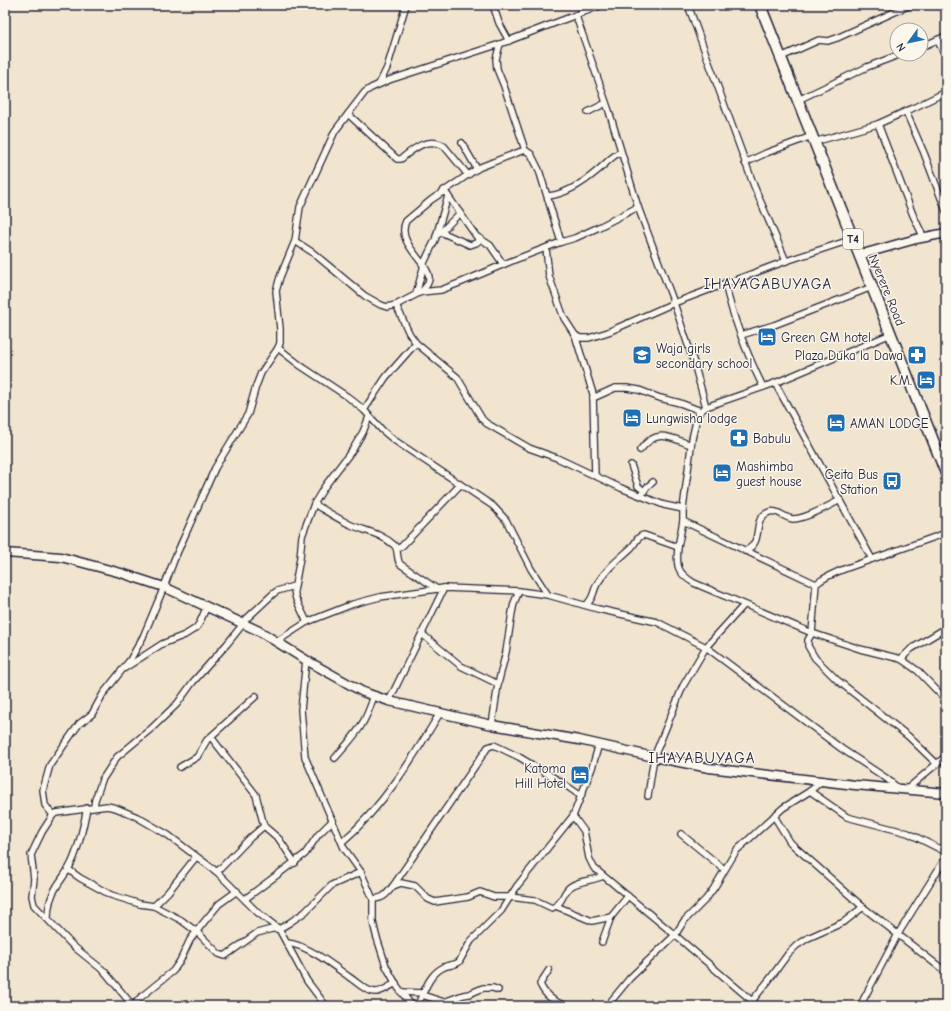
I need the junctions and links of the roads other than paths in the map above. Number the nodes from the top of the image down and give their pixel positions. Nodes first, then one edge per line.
1 (406, 5) edge
2 (493, 5) edge
3 (602, 5) edge
4 (688, 5) edge
5 (760, 5) edge
6 (910, 5) edge
7 (576, 16) junction
8 (946, 36) edge
9 (937, 40) junction
10 (509, 41) junction
11 (500, 44) junction
12 (929, 44) edge
13 (946, 56) edge
14 (781, 58) junction
15 (889, 59) edge
16 (379, 84) junction
17 (946, 92) edge
18 (798, 100) junction
19 (606, 103) junction
20 (588, 112) dead end
21 (906, 112) junction
22 (348, 114) junction
23 (878, 124) junction
24 (813, 139) junction
25 (462, 143) dead end
26 (525, 150) junction
27 (622, 152) junction
28 (745, 162) junction
29 (477, 169) junction
30 (468, 175) junction
31 (446, 193) junction
32 (548, 196) junction
33 (638, 207) junction
34 (946, 211) edge
35 (460, 213) junction
36 (441, 232) junction
37 (946, 233) edge
38 (436, 237) junction
39 (924, 238) junction
40 (853, 239) junction
41 (481, 240) junction
42 (295, 241) junction
43 (561, 242) junction
44 (546, 248) junction
45 (859, 255) junction
46 (786, 261) junction
47 (503, 264) junction
48 (423, 265) junction
49 (725, 283) junction
50 (872, 288) junction
51 (419, 293) junction
52 (674, 303) junction
53 (396, 305) junction
54 (891, 334) junction
55 (575, 335) junction
56 (741, 335) junction
57 (416, 343) junction
58 (278, 348) junction
59 (775, 383) junction
60 (763, 387) junction
61 (593, 398) junction
62 (706, 407) junction
63 (364, 410) junction
64 (701, 411) junction
65 (369, 417) junction
66 (692, 445) junction
67 (640, 450) dead end
68 (631, 465) dead end
69 (946, 473) edge
70 (595, 476) junction
71 (653, 482) dead end
72 (460, 485) junction
73 (642, 494) junction
74 (840, 500) junction
75 (314, 504) junction
76 (683, 509) junction
77 (684, 521) junction
78 (946, 533) edge
79 (678, 547) junction
80 (397, 549) junction
81 (745, 551) junction
82 (5, 553) edge
83 (872, 559) junction
84 (816, 584) junction
85 (294, 586) junction
86 (164, 587) junction
87 (444, 588) junction
88 (437, 589) junction
89 (519, 591) junction
90 (548, 595) junction
91 (586, 605) junction
92 (744, 605) junction
93 (207, 606) junction
94 (307, 622) junction
95 (243, 624) junction
96 (946, 628) edge
97 (812, 633) junction
98 (422, 634) junction
99 (276, 642) junction
100 (706, 647) junction
101 (901, 659) junction
102 (306, 660) junction
103 (122, 670) junction
104 (498, 684) junction
105 (374, 695) junction
106 (256, 696) dead end
107 (946, 700) edge
108 (390, 701) junction
109 (440, 713) junction
110 (492, 725) junction
111 (211, 737) junction
112 (599, 744) junction
113 (946, 756) edge
114 (654, 757) junction
115 (335, 758) dead end
116 (937, 764) junction
117 (180, 767) dead end
118 (823, 780) junction
119 (898, 789) junction
120 (907, 790) junction
121 (810, 791) junction
122 (946, 793) edge
123 (581, 796) junction
124 (648, 796) dead end
125 (94, 807) junction
126 (87, 808) junction
127 (53, 815) junction
128 (573, 816) junction
129 (774, 816) junction
130 (333, 820) junction
131 (264, 826) junction
132 (681, 834) dead end
133 (342, 842) junction
134 (946, 852) edge
135 (196, 857) junction
136 (946, 857) edge
137 (294, 863) junction
138 (724, 869) junction
139 (69, 870) junction
140 (217, 872) junction
141 (361, 872) junction
142 (604, 876) junction
143 (393, 886) junction
144 (237, 891) junction
145 (628, 896) junction
146 (510, 897) junction
147 (244, 899) junction
148 (373, 899) junction
149 (154, 906) junction
150 (556, 906) junction
151 (863, 907) junction
152 (611, 917) junction
153 (48, 918) junction
154 (279, 929) junction
155 (196, 932) junction
156 (898, 934) junction
157 (675, 935) junction
158 (602, 942) dead end
159 (287, 943) junction
160 (549, 970) dead end
161 (946, 972) edge
162 (396, 983) junction
163 (498, 990) dead end
164 (401, 992) junction
165 (423, 994) junction
166 (752, 1001) junction
167 (133, 1006) edge
168 (326, 1006) edge
169 (412, 1006) edge
170 (417, 1006) edge
171 (568, 1006) edge
172 (607, 1006) edge
173 (758, 1006) edge
174 (860, 1006) edge

1 - 16 street
2 - 10 street
3 - 7 street
4 - 28 street
5 - 14 highway, Nyerere Road / T4
6 - 14 street
7 - 10 street
7 - 19 street
8 - 9 street
9 - 12 street
9 - 13 street
10 - 11 street
11 - 16 street
11 - 26 street
14 - 18 highway, Nyerere Road / T4
15 - 18 street
16 - 22 street
17 - 21 street
18 - 24 highway, Nyerere Road / T4
19 - 20 street
19 - 27 street
21 - 23 street
21 - 34 street
22 - 30 street
22 - 42 street
23 - 24 street
23 - 39 street
24 - 28 street
24 - 40 highway, Nyerere Road / T4
25 - 29 street
26 - 29 street
26 - 32 street
27 - 32 street
27 - 33 street
28 - 46 street
29 - 30 street
30 - 31 street
31 - 35 street
31 - 38 street
31 - 48 street
32 - 43 street
33 - 43 street
33 - 52 street
35 - 36 street
35 - 41 street
36 - 38 street
36 - 41 street
37 - 39 main road
38 - 48 street
39 - 45 main road
40 - 45 highway, Nyerere Road / T4
40 - 46 street
41 - 47 street
42 - 53 street
42 - 58 street
43 - 44 street
44 - 47 street
44 - 55 street
45 - 50 highway, Nyerere Road / T4
46 - 49 street
47 - 51 street
48 - 51 street
48 - 51 street
49 - 52 street
49 - 56 street
50 - 54 highway, Nyerere Road / T4
50 - 56 street
51 - 53 street
52 - 55 street
52 - 62 street
53 - 57 street
54 - 59 street
54 - 69 highway, Nyerere Road / T4
55 - 61 street
56 - 60 street
57 - 63 street
57 - 70 street
58 - 63 street
58 - 86 street
59 - 60 street
59 - 74 street
60 - 62 street
61 - 64 street
61 - 70 street
62 - 64 street
63 - 65 street
64 - 66 street
65 - 72 street
65 - 75 street
66 - 67 street
66 - 76 street
68 - 73 street
70 - 73 street
71 - 73 street
72 - 80 street
72 - 90 street
73 - 76 street
74 - 81 street
74 - 83 street
75 - 80 street
75 - 85 street
76 - 77 street
77 - 79 street
77 - 81 street
78 - 83 street
79 - 91 street
79 - 92 street
80 - 88 street
81 - 84 street
82 - 86 main road
83 - 84 street
84 - 97 street
85 - 94 street
85 - 95 street
86 - 93 main road
86 - 103 street
87 - 88 street
87 - 89 street
87 - 98 street
88 - 94 street
89 - 90 street
89 - 104 street
90 - 91 street
91 - 100 street
92 - 97 street
92 - 100 street
93 - 95 main road
93 - 103 street
94 - 99 street
95 - 99 main road
95 - 125 street
96 - 101 street
97 - 101 street
97 - 116 street
98 - 104 street
98 - 108 street
99 - 102 main road
100 - 114 street
100 - 119 street
101 - 107 street
102 - 105 main road
102 - 130 street
103 - 127 street
104 - 110 street
105 - 108 main road
105 - 115 street
106 - 111 street
108 - 109 main road
109 - 110 main road
109 - 133 street
110 - 112 main road
111 - 117 street
111 - 131 street
112 - 114 main road
112 - 123 street
113 - 116 street
114 - 118 main road
114 - 124 street
116 - 120 street
118 - 119 main road
118 - 121 street
119 - 120 main road
120 - 122 main road
121 - 129 street
121 - 134 street
123 - 128 street
123 - 143 street
125 - 126 street
125 - 135 street
126 - 127 street
126 - 139 street
127 - 153 street
128 - 142 street
128 - 146 street
129 - 138 street
129 - 151 street
130 - 133 street
130 - 137 street
131 - 137 street
131 - 140 street
132 - 138 street
133 - 141 street
135 - 140 street
135 - 149 street
136 - 156 street
137 - 147 street
138 - 157 street
139 - 149 street
139 - 153 street
140 - 144 street
141 - 148 street
141 - 154 street
142 - 145 street
142 - 150 street
143 - 146 street
143 - 148 street
144 - 147 street
144 - 155 street
145 - 152 street
145 - 157 street
146 - 150 street
146 - 165 street
147 - 154 street
148 - 162 street
149 - 155 street
150 - 152 street
151 - 156 street
151 - 166 street
152 - 158 street
153 - 167 street
154 - 155 street
154 - 159 street
155 - 167 street
156 - 161 street
156 - 174 street
157 - 166 street
157 - 172 street
159 - 162 street
159 - 168 street
160 - 171 street
162 - 164 street
163 - 165 street
164 - 165 street
164 - 169 street
165 - 170 street
166 - 173 street

